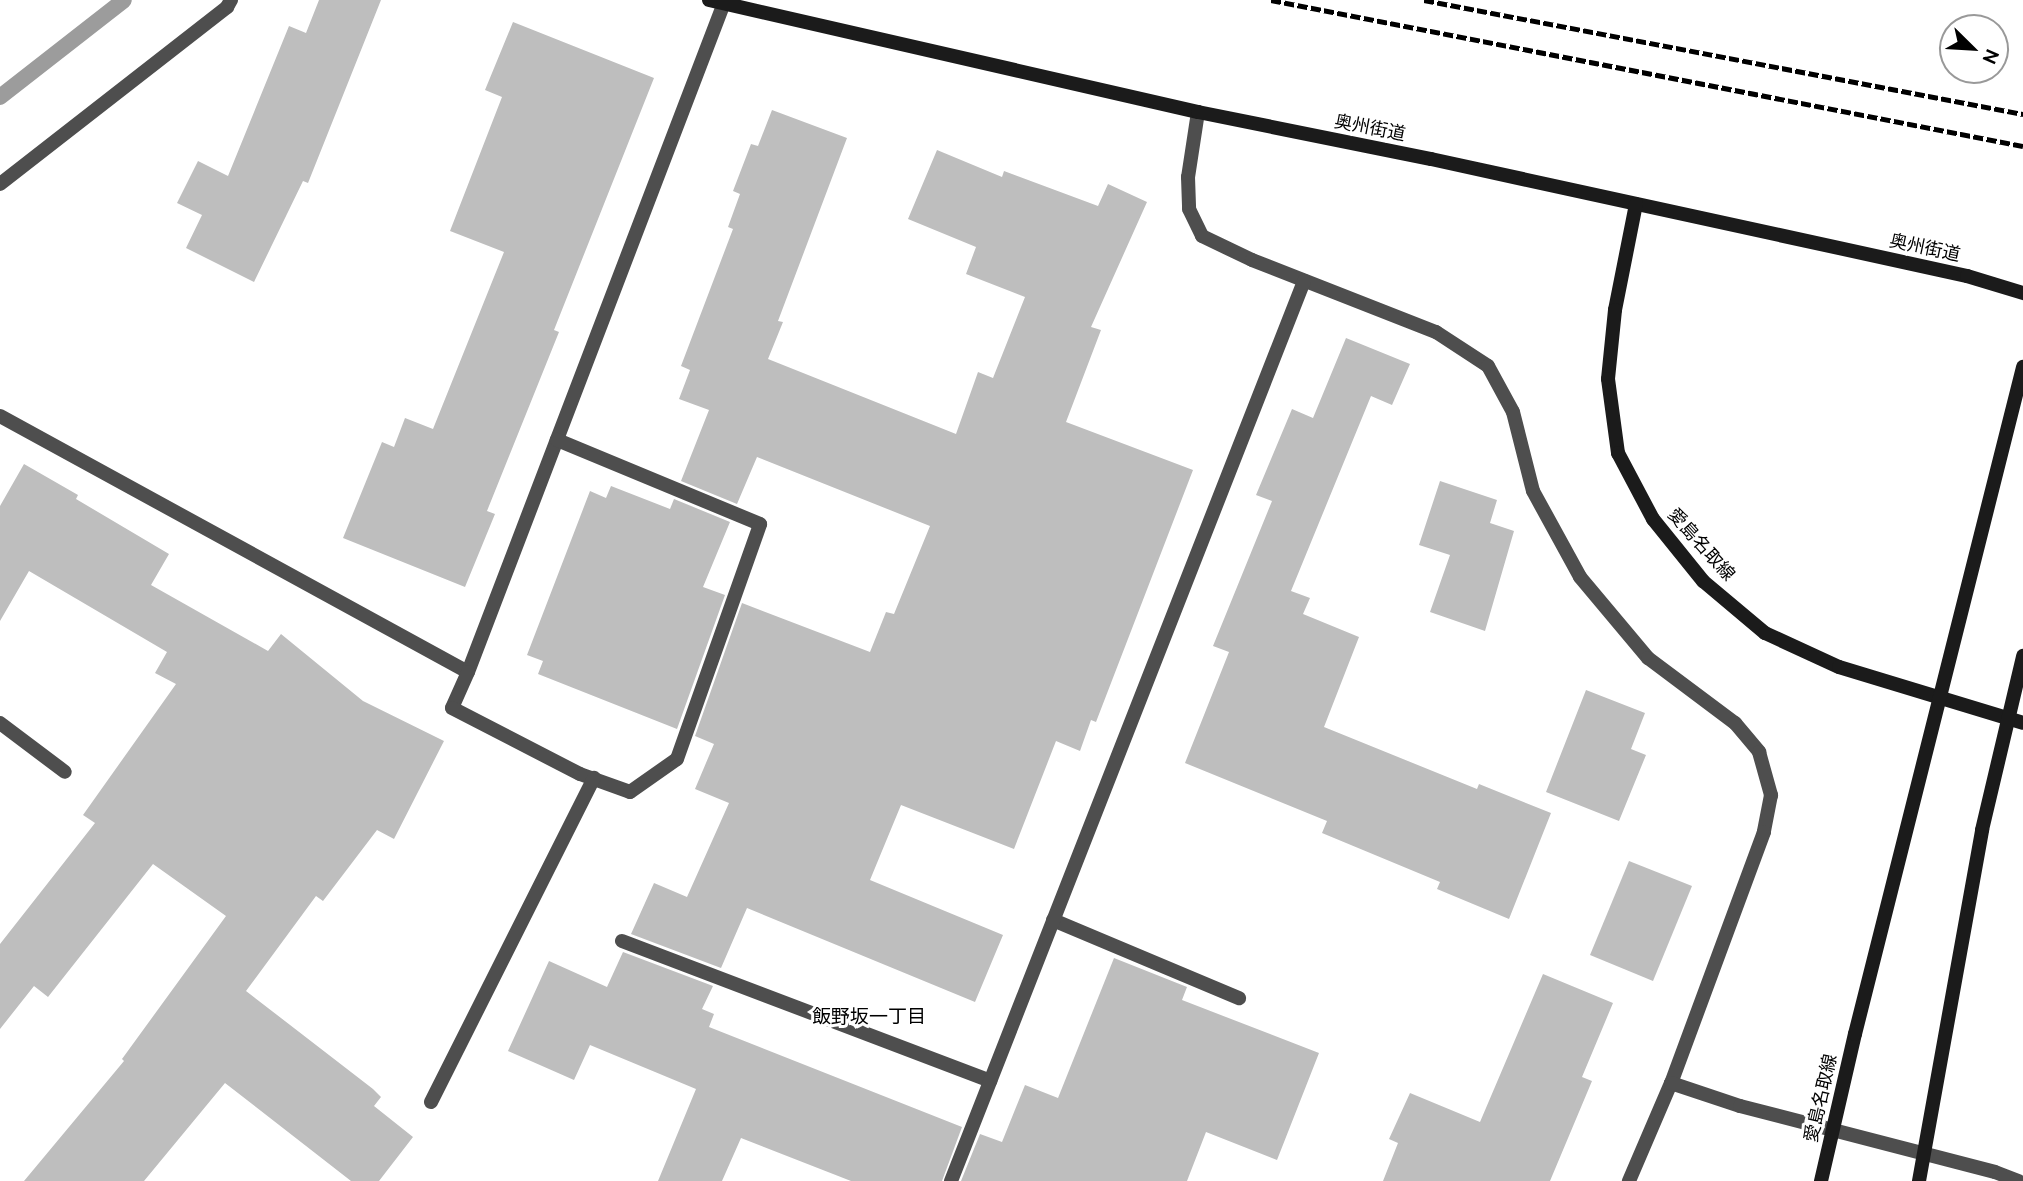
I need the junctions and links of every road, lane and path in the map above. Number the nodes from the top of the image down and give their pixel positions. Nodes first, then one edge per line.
1 (231, 0) edge
2 (709, 0) edge
3 (724, 3) junction
4 (1198, 112) junction
5 (0, 184) edge
6 (1636, 204) junction
7 (1304, 281) junction
8 (2023, 293) edge
9 (2023, 367) edge
10 (0, 416) edge
11 (557, 440) junction
12 (2023, 656) edge
13 (468, 671) junction
14 (0, 723) edge
15 (2023, 723) edge
16 (65, 772) dead end
17 (594, 778) junction
18 (1053, 920) junction
19 (622, 941) dead end
20 (1239, 998) dead end
21 (990, 1081) junction
22 (1671, 1083) junction
23 (431, 1102) dead end
24 (951, 1181) edge
25 (1629, 1181) edge
26 (1821, 1181) edge
27 (1919, 1181) edge
28 (2018, 1181) edge

1 - 5 street
2 - 3 main road, 奥州街道
3 - 4 main road, 奥州街道
3 - 11 street
4 - 6 main road, 奥州街道
4 - 7 street
6 - 8 main road, 奥州街道
6 - 15 main road, 愛島名取線
7 - 18 street
7 - 22 street
9 - 26 main road, 愛島名取線, bridge
10 - 13 street
11 - 13 street
11 - 17 street
12 - 27 main road, bridge
13 - 17 street
14 - 16 street
17 - 23 street
18 - 20 street
18 - 21 street
19 - 21 street
21 - 24 street
22 - 25 street
22 - 28 street

